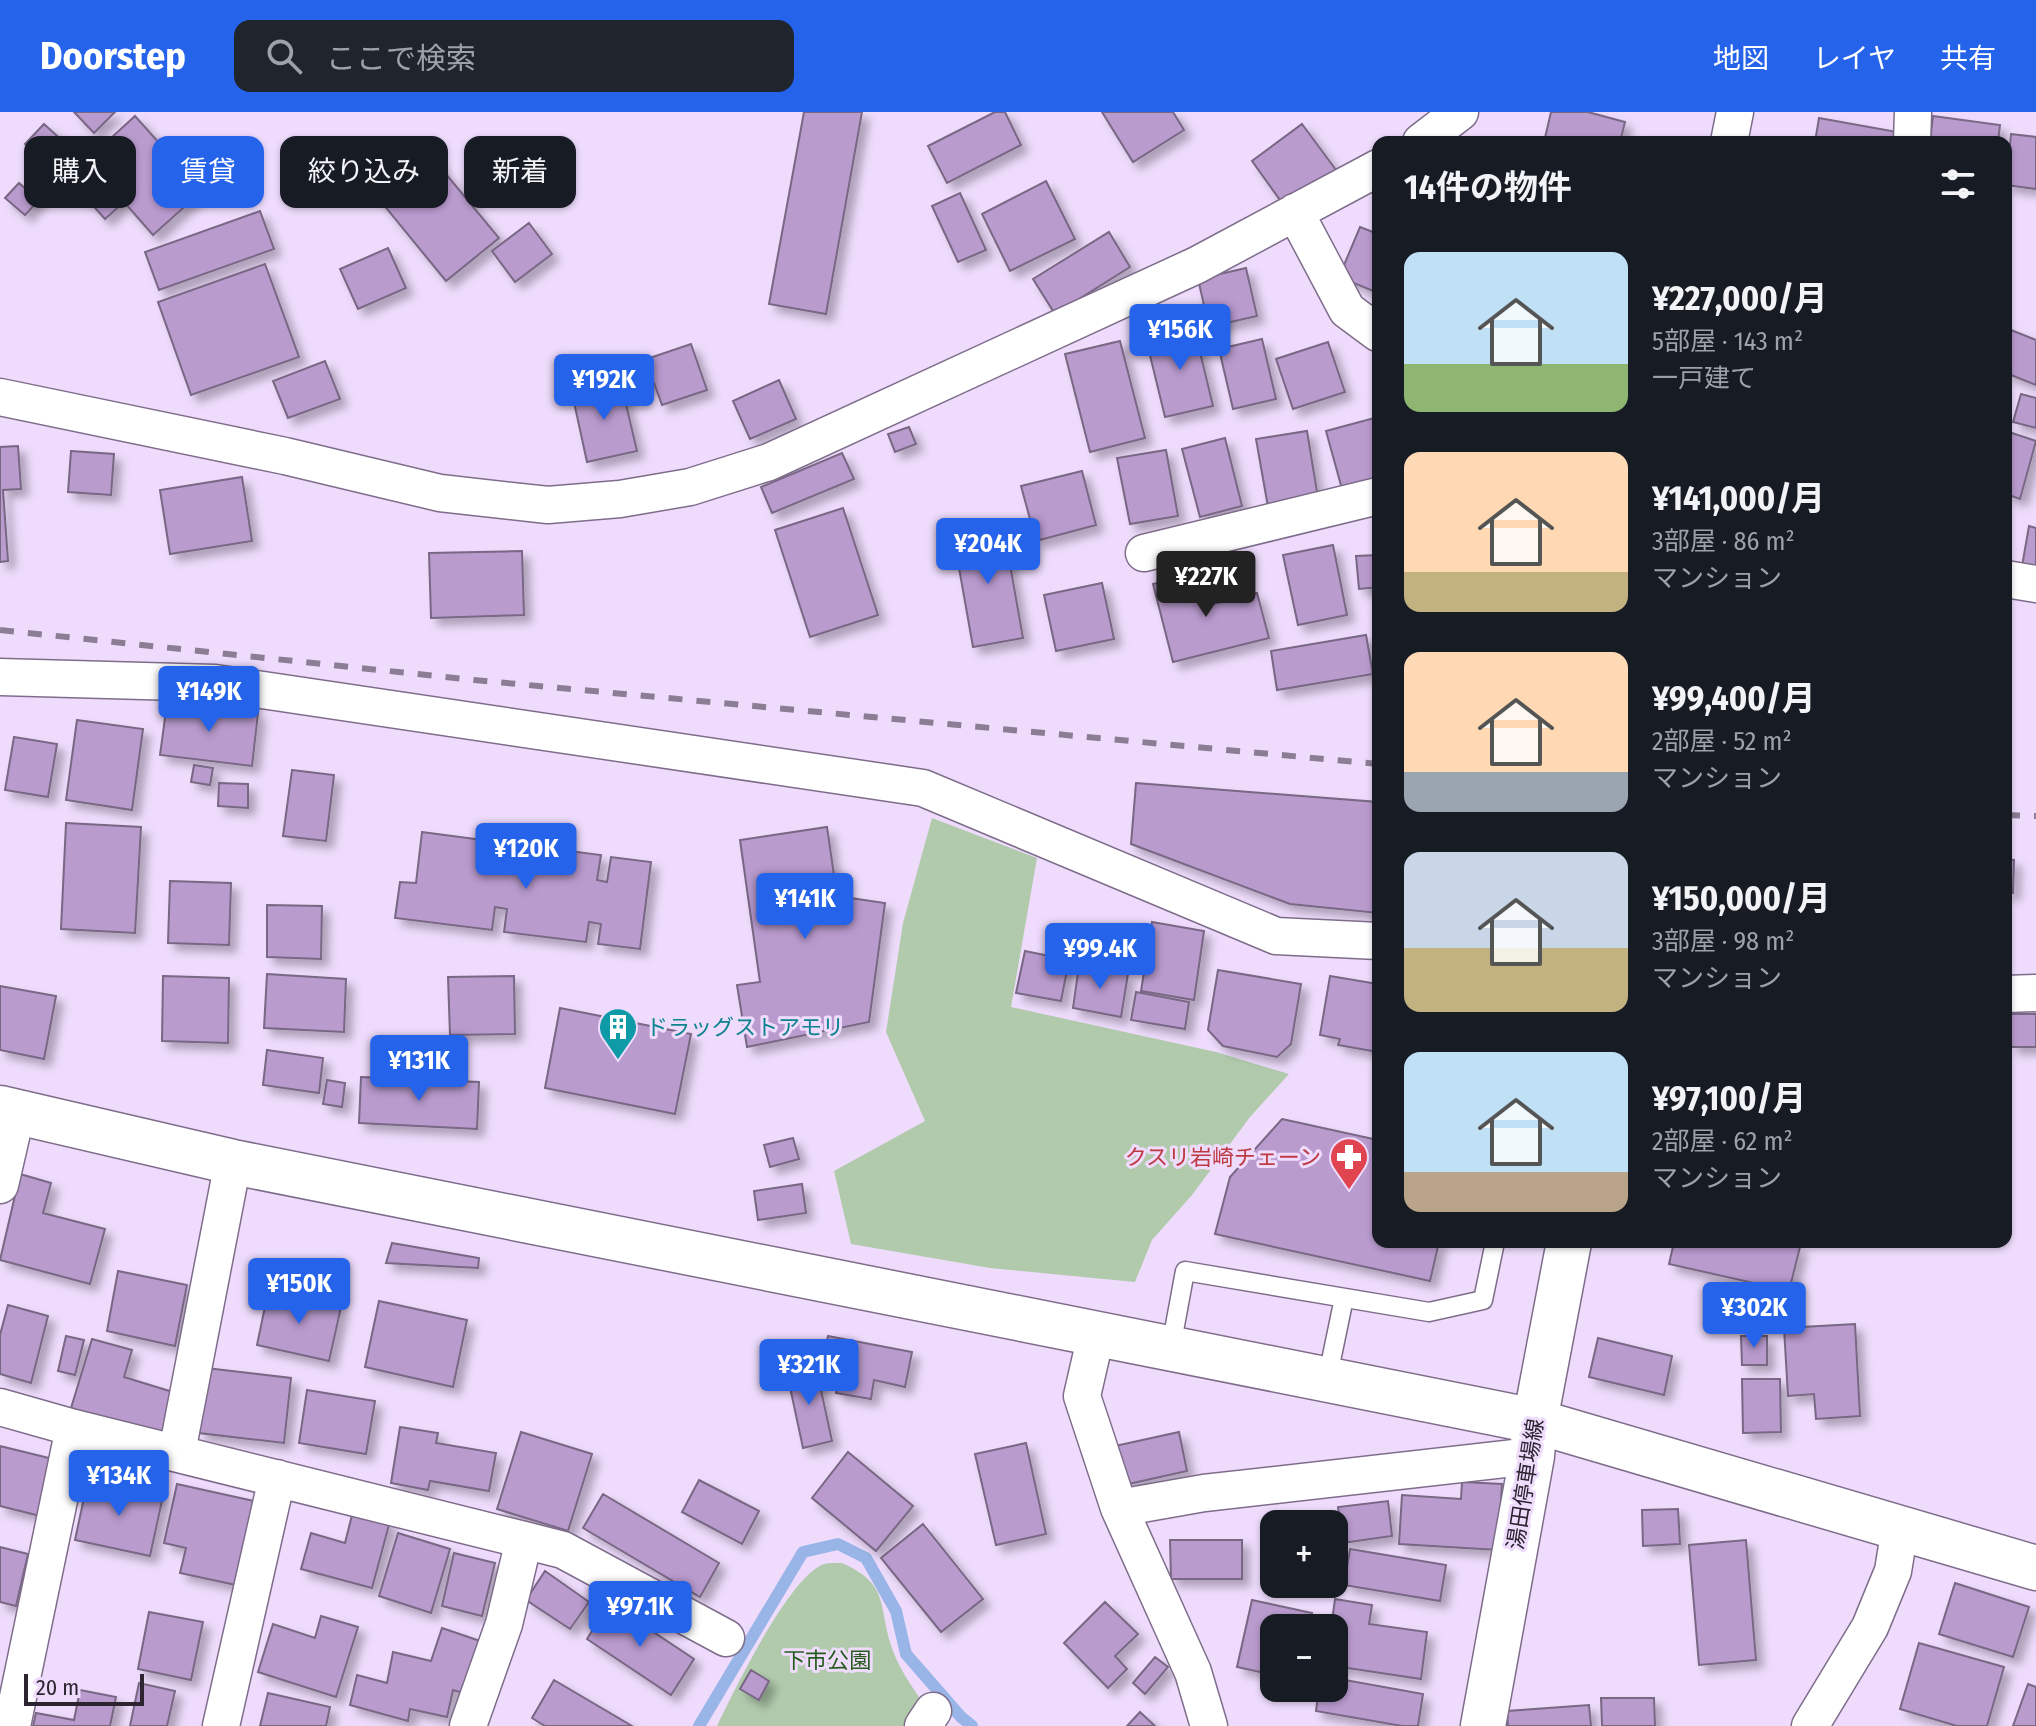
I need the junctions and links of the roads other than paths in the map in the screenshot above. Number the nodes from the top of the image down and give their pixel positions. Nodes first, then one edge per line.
1 (1460, 112) edge
2 (1735, 112) edge
3 (1913, 112) edge
4 (1429, 136) edge
5 (1730, 136) edge
6 (1912, 136) edge
7 (1370, 180) edge
8 (1295, 212) junction
9 (1372, 329) edge
10 (0, 397) edge
11 (1372, 497) edge
12 (1144, 553) dead end
13 (2012, 580) edge
14 (2036, 584) edge
15 (0, 677) edge
16 (1372, 941) edge
17 (2036, 993) edge
18 (2012, 994) edge
19 (8, 1110) edge
20 (233, 1162) junction
21 (0, 1185) edge
22 (1494, 1248) edge
23 (1568, 1248) edge
24 (1344, 1298) junction
25 (1096, 1335) junction
26 (1171, 1347) junction
27 (1327, 1380) junction
28 (0, 1407) edge
29 (74, 1428) junction
30 (1534, 1439) junction
31 (177, 1452) junction
32 (277, 1478) junction
33 (1119, 1508) junction
34 (1900, 1528) junction
35 (524, 1540) junction
36 (2036, 1568) edge
37 (726, 1638) dead end
38 (478, 1722) edge
39 (12, 1726) edge
40 (221, 1726) edge
41 (1209, 1726) edge
42 (1483, 1726) edge
43 (1810, 1726) edge

1 - 4 street
2 - 5 street
3 - 6 street
7 - 8 street
8 - 9 street
8 - 10 street
11 - 12 street
13 - 14 street
15 - 16 street
17 - 18 street
19 - 20 street
19 - 21 street
20 - 25 street
20 - 31 street
22 - 24 lane
23 - 30 street, 湯田停車場線
24 - 26 lane
24 - 27 lane
25 - 26 street
25 - 33 street
26 - 27 street
27 - 30 street
28 - 29 street
29 - 31 street
29 - 39 street
30 - 33 street
30 - 34 street
30 - 42 street, 湯田停車場線
31 - 32 street
32 - 35 street
32 - 40 street
33 - 41 street
34 - 36 street
34 - 43 street
35 - 37 street
35 - 38 street

